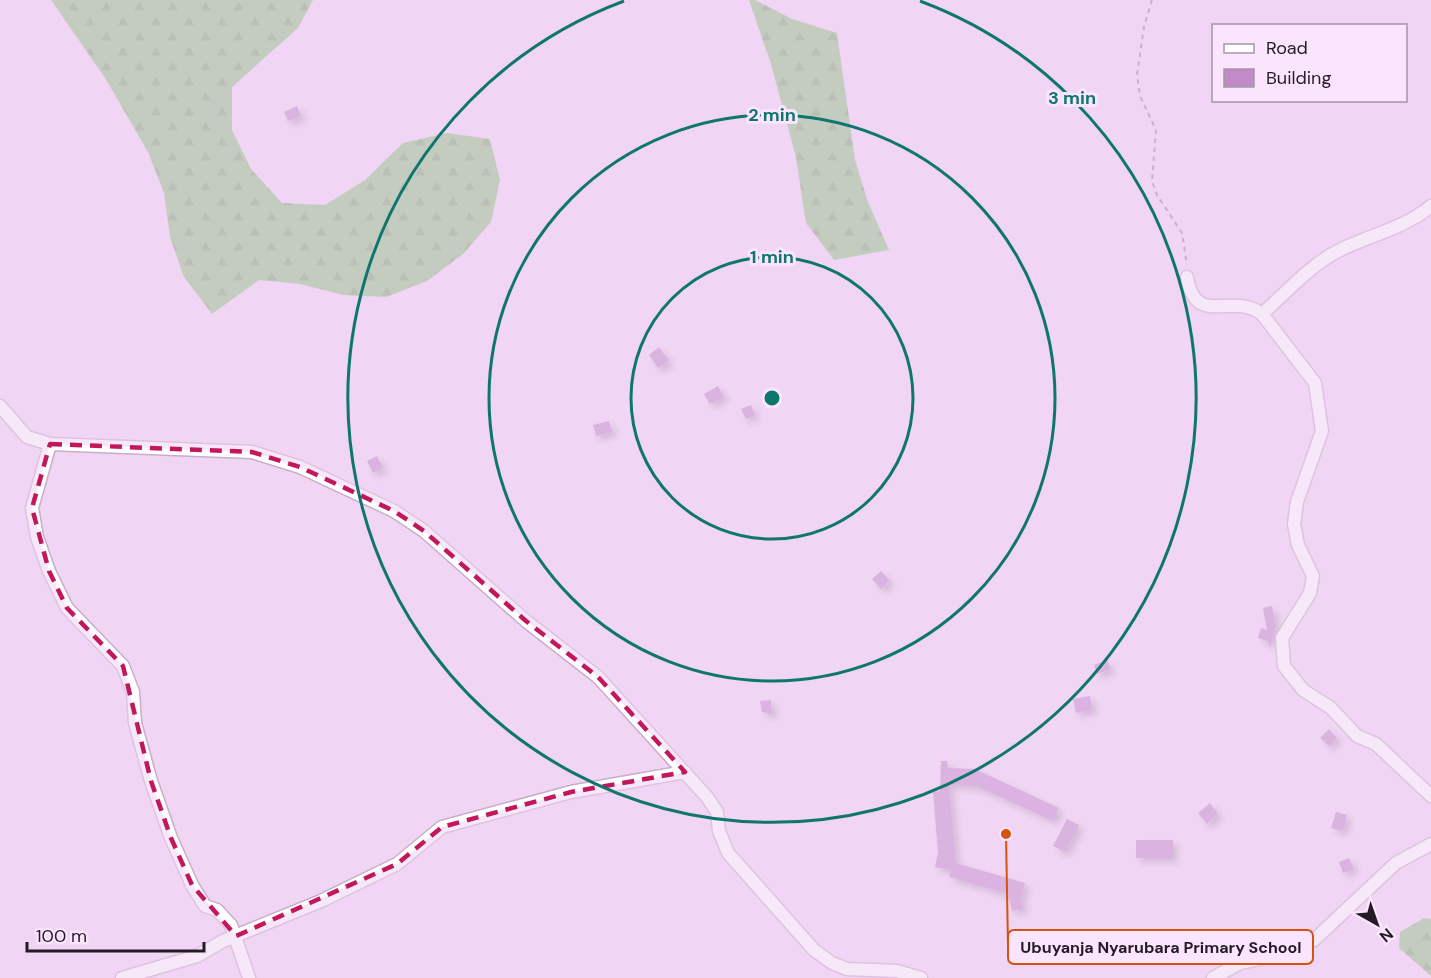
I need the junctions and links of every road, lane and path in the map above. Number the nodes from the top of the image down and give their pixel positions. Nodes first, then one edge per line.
1 (1152, 0) edge
2 (1431, 206) edge
3 (1187, 277) joint
4 (1262, 314) junction
5 (0, 406) edge
6 (50, 444) junction
7 (685, 772) junction
8 (1431, 796) edge
9 (1431, 844) edge
10 (236, 936) junction
11 (122, 978) edge
12 (249, 978) edge
13 (921, 978) edge
14 (1213, 978) edge

1 - 3 path
2 - 4 street
3 - 4 street
4 - 8 street
5 - 6 street
6 - 7 street
6 - 10 street
7 - 10 street
7 - 13 street
9 - 14 street
10 - 11 street
10 - 12 street

